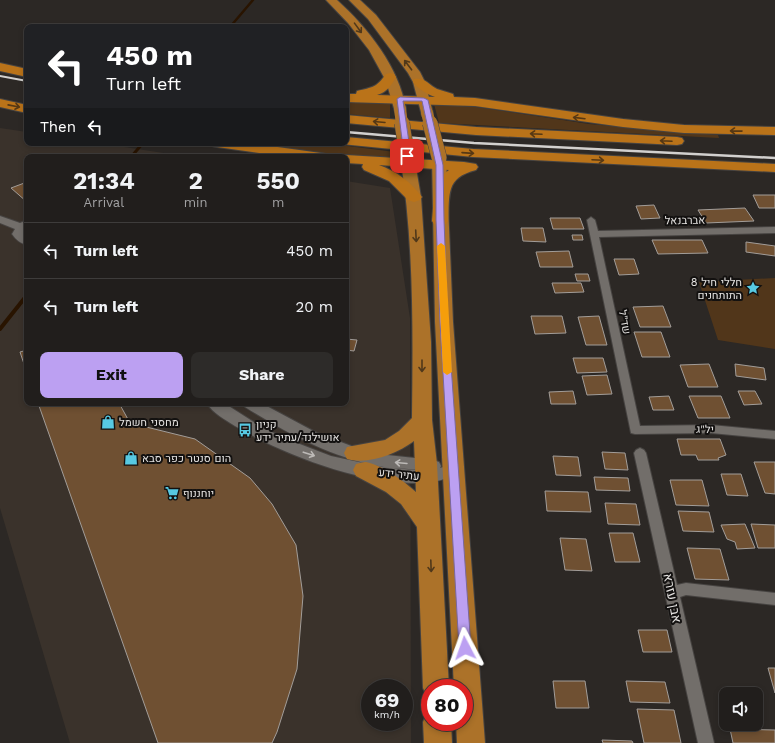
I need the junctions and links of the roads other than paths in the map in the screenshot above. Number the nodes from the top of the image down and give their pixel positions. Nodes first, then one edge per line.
1 (331, 0) edge
2 (354, 0) edge
3 (0, 62) edge
4 (24, 66) edge
5 (0, 68) edge
6 (24, 72) edge
7 (390, 77) junction
8 (419, 82) junction
9 (349, 96) edge
10 (349, 97) edge
11 (424, 100) junction
12 (475, 102) junction
13 (0, 103) edge
14 (400, 104) junction
15 (24, 108) edge
16 (349, 119) edge
17 (775, 132) edge
18 (349, 141) edge
19 (754, 144) dead end
20 (239, 146) edge
21 (299, 154) edge
22 (349, 160) edge
23 (408, 160) junction
24 (349, 161) edge
25 (439, 161) junction
26 (477, 166) junction
27 (775, 168) edge
28 (775, 177) edge
29 (414, 197) junction
30 (0, 219) edge
31 (440, 220) junction
32 (591, 220) dead end
33 (24, 225) edge
34 (775, 230) edge
35 (595, 234) junction
36 (24, 240) edge
37 (218, 406) edge
38 (255, 406) edge
39 (422, 420) junction
40 (635, 430) joint
41 (775, 435) edge
42 (640, 453) dead end
43 (359, 461) junction
44 (426, 470) junction
45 (453, 470) junction
46 (429, 527) junction
47 (673, 592) junction
48 (775, 599) edge
49 (436, 679) edge
50 (437, 731) edge
51 (438, 743) edge
52 (471, 743) edge
53 (706, 743) edge

1 -> 7 highway
8 -> 2 highway
3 - 4 highway
5 - 6 highway
7 - 9 highway
7 - 14 highway
8 - 11 highway
8 - 12 highway
10 - 14 highway
11 - 12 highway
11 - 14 highway
11 - 25 highway, bridge
17 -> 12 highway
13 -> 15 highway
14 - 23 highway, bridge
19 -> 16 highway
18 -> 27 highway
20 - 21 highway
22 - 23 highway
23 - 25 highway
23 - 29 highway
24 - 29 highway
25 - 26 highway
25 - 31 highway
26 - 28 highway
26 - 31 highway
29 -> 39 highway
30 - 33 street
31 - 45 highway
32 - 35 street, שד"ל
33 - 36 street
34 - 35 street, אברבנאל
35 - 40 street, שד"ל
37 -> 43 street, עתיר ידע
38 - 43 street, עתיר ידע
39 - 43 highway
39 - 44 highway
40 - 41 street, יל"ג
42 - 47 street, אבן עזרא
43 - 44 street, עתיר ידע
43 - 46 highway
44 - 45 street, עתיר ידע
44 - 46 highway
45 - 52 highway
46 -> 49 highway
47 - 48 street
47 - 53 street, אבן עזרא
50 - 51 highway

